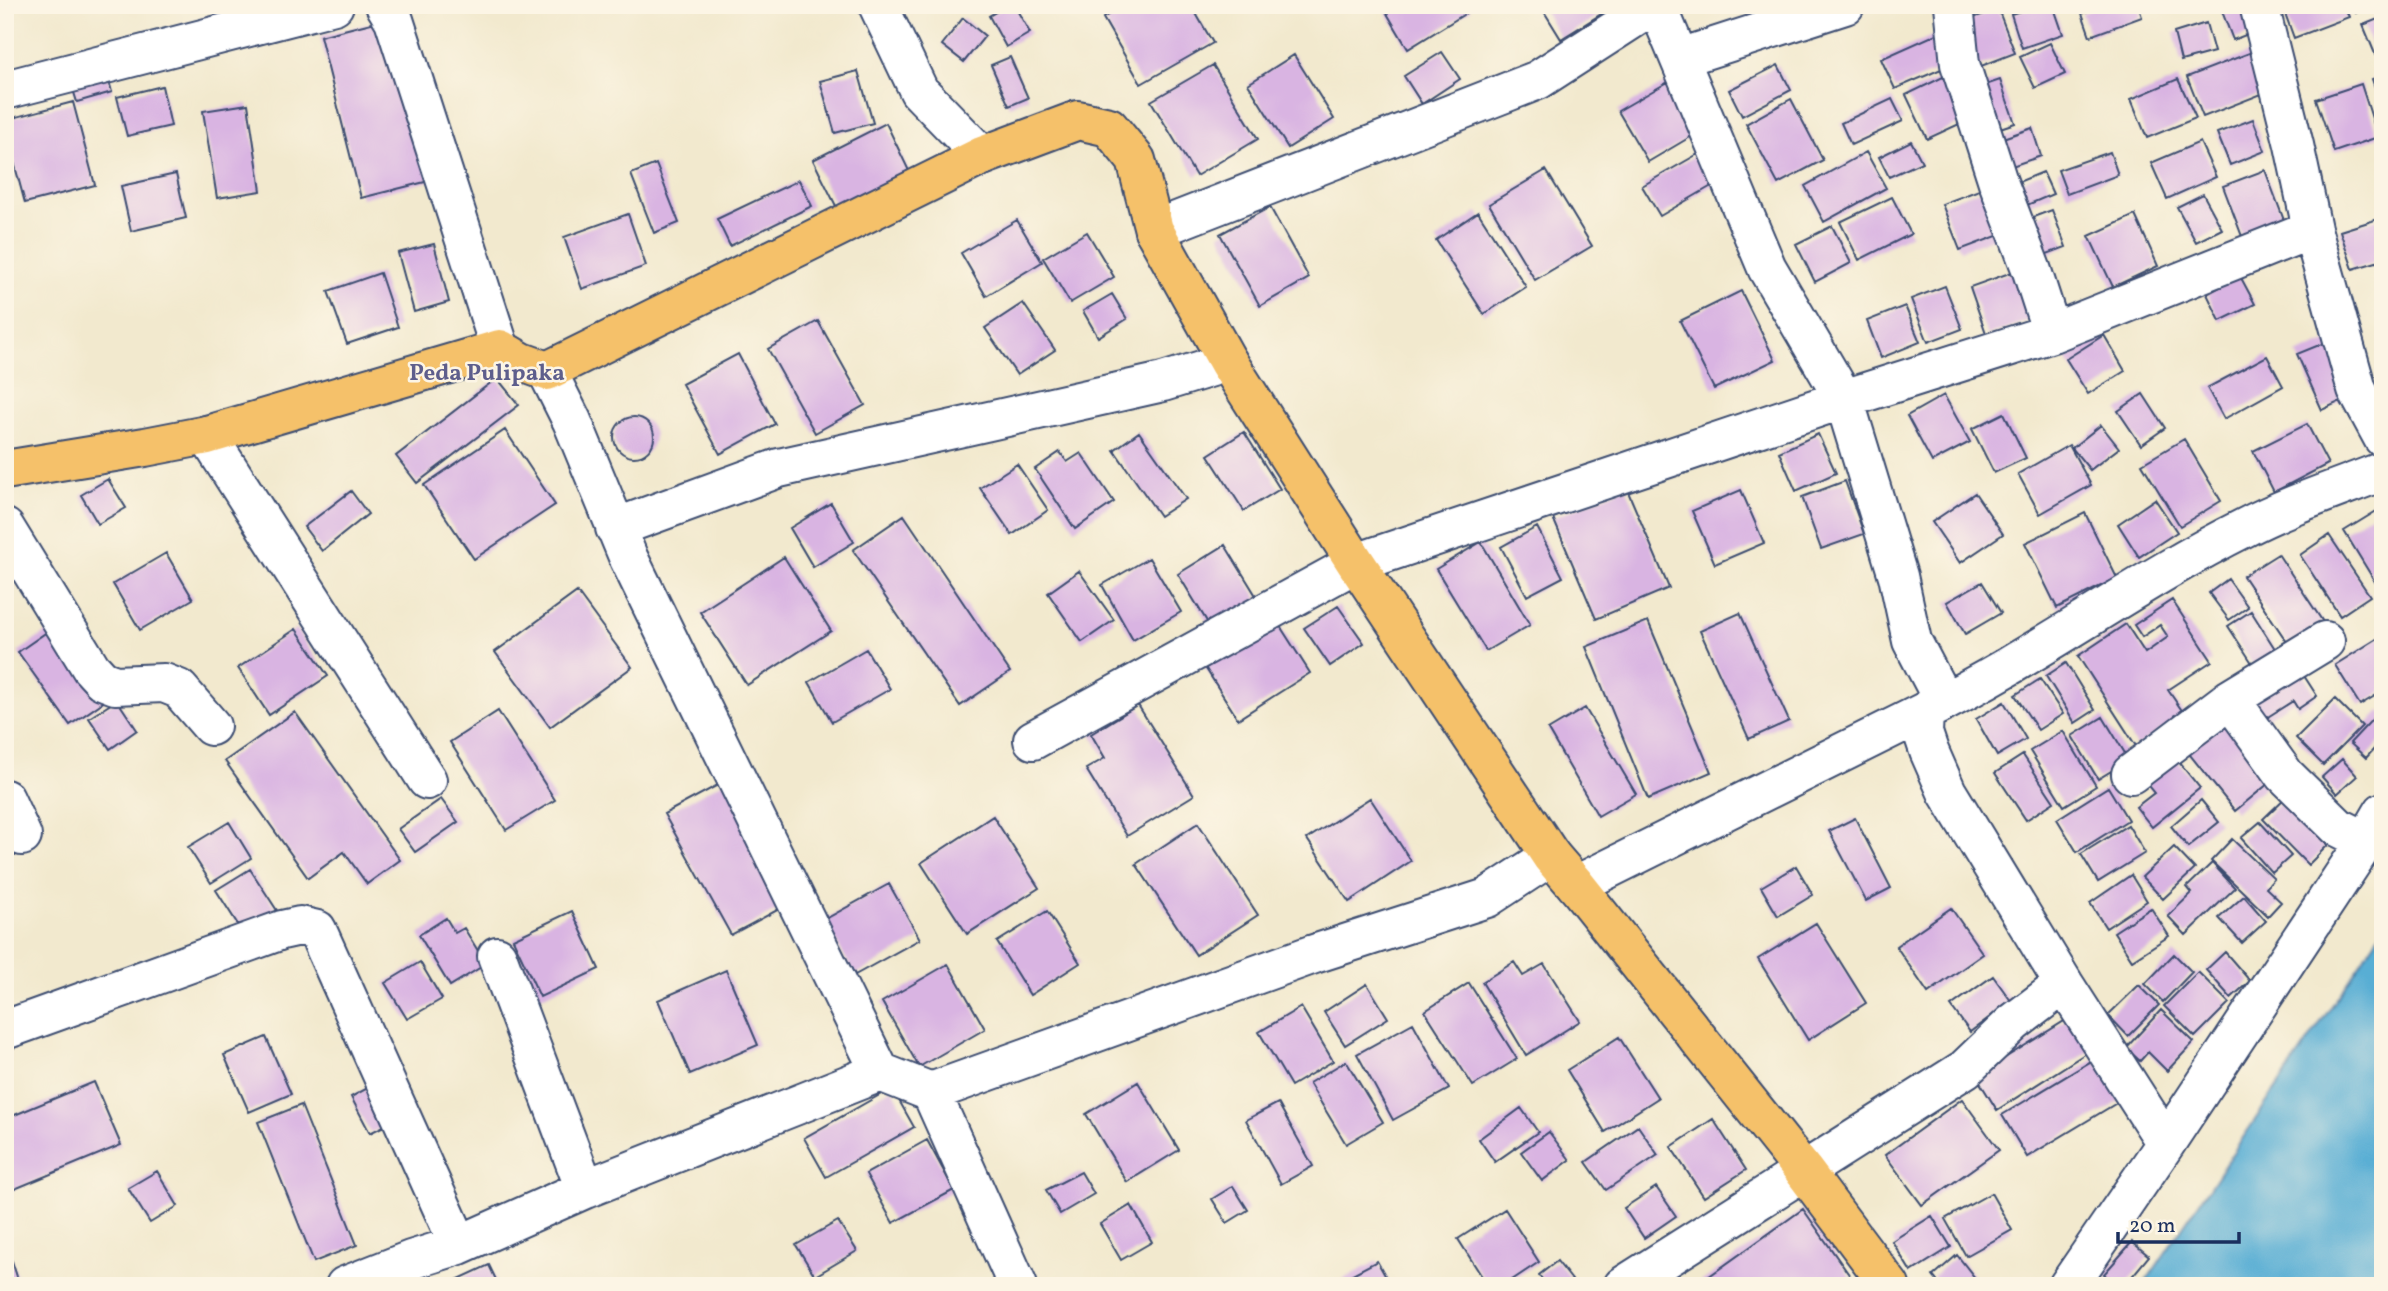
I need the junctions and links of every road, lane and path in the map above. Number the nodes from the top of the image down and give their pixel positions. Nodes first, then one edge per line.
1 (334, 5) edge
2 (385, 5) edge
3 (878, 5) edge
4 (1655, 5) edge
5 (1845, 5) edge
6 (1954, 5) edge
7 (2259, 5) edge
8 (1680, 58) junction
9 (5, 90) edge
10 (982, 156) junction
11 (2312, 229) junction
12 (1154, 230) junction
13 (2052, 333) junction
14 (500, 349) junction
15 (1228, 362) junction
16 (547, 371) junction
17 (1844, 399) junction
18 (207, 435) junction
19 (2383, 438) edge
20 (5, 470) edge
21 (2383, 471) edge
22 (5, 528) edge
23 (615, 528) junction
24 (1356, 563) junction
25 (2325, 641) dead end
26 (2230, 699) junction
27 (1934, 707) junction
28 (211, 726) dead end
29 (1033, 740) dead end
30 (2131, 774) dead end
31 (427, 780) dead end
32 (5, 799) edge
33 (2374, 826) edge
34 (22, 836) dead end
35 (1550, 856) junction
36 (1576, 885) junction
37 (497, 956) dead end
38 (2064, 984) junction
39 (5, 1030) edge
40 (880, 1072) junction
41 (931, 1091) junction
42 (2166, 1143) junction
43 (1803, 1171) junction
44 (585, 1189) junction
45 (459, 1245) junction
46 (345, 1286) edge
47 (1018, 1286) edge
48 (1623, 1286) edge
49 (1890, 1286) edge
50 (2068, 1286) edge

1 - 9 street
2 - 14 street
3 - 10 street
4 - 8 street
4 - 12 street
5 - 8 street
6 - 13 street
7 - 11 street
8 - 17 street
10 - 12 main road
10 - 16 main road
11 - 13 street
11 - 19 street
12 - 15 main road
13 - 17 street
14 - 16 main road
14 - 18 main road
15 - 23 street
15 - 24 main road
16 - 23 street
17 - 24 street
17 - 27 street
18 - 20 main road
18 - 31 street
21 - 27 street
22 - 28 street
23 - 40 street
24 - 29 street
24 - 35 main road
25 - 26 street
26 - 30 street
26 - 33 street
27 - 36 street
27 - 38 street
32 - 34 street
33 - 42 street
35 - 36 main road
35 - 41 street
36 - 43 main road
37 - 44 street
38 - 42 street
38 - 43 street
39 - 45 street
40 - 41 street
40 - 44 street
41 - 47 street
42 - 50 street
43 - 48 street
43 - 49 main road
44 - 45 street
45 - 46 street

